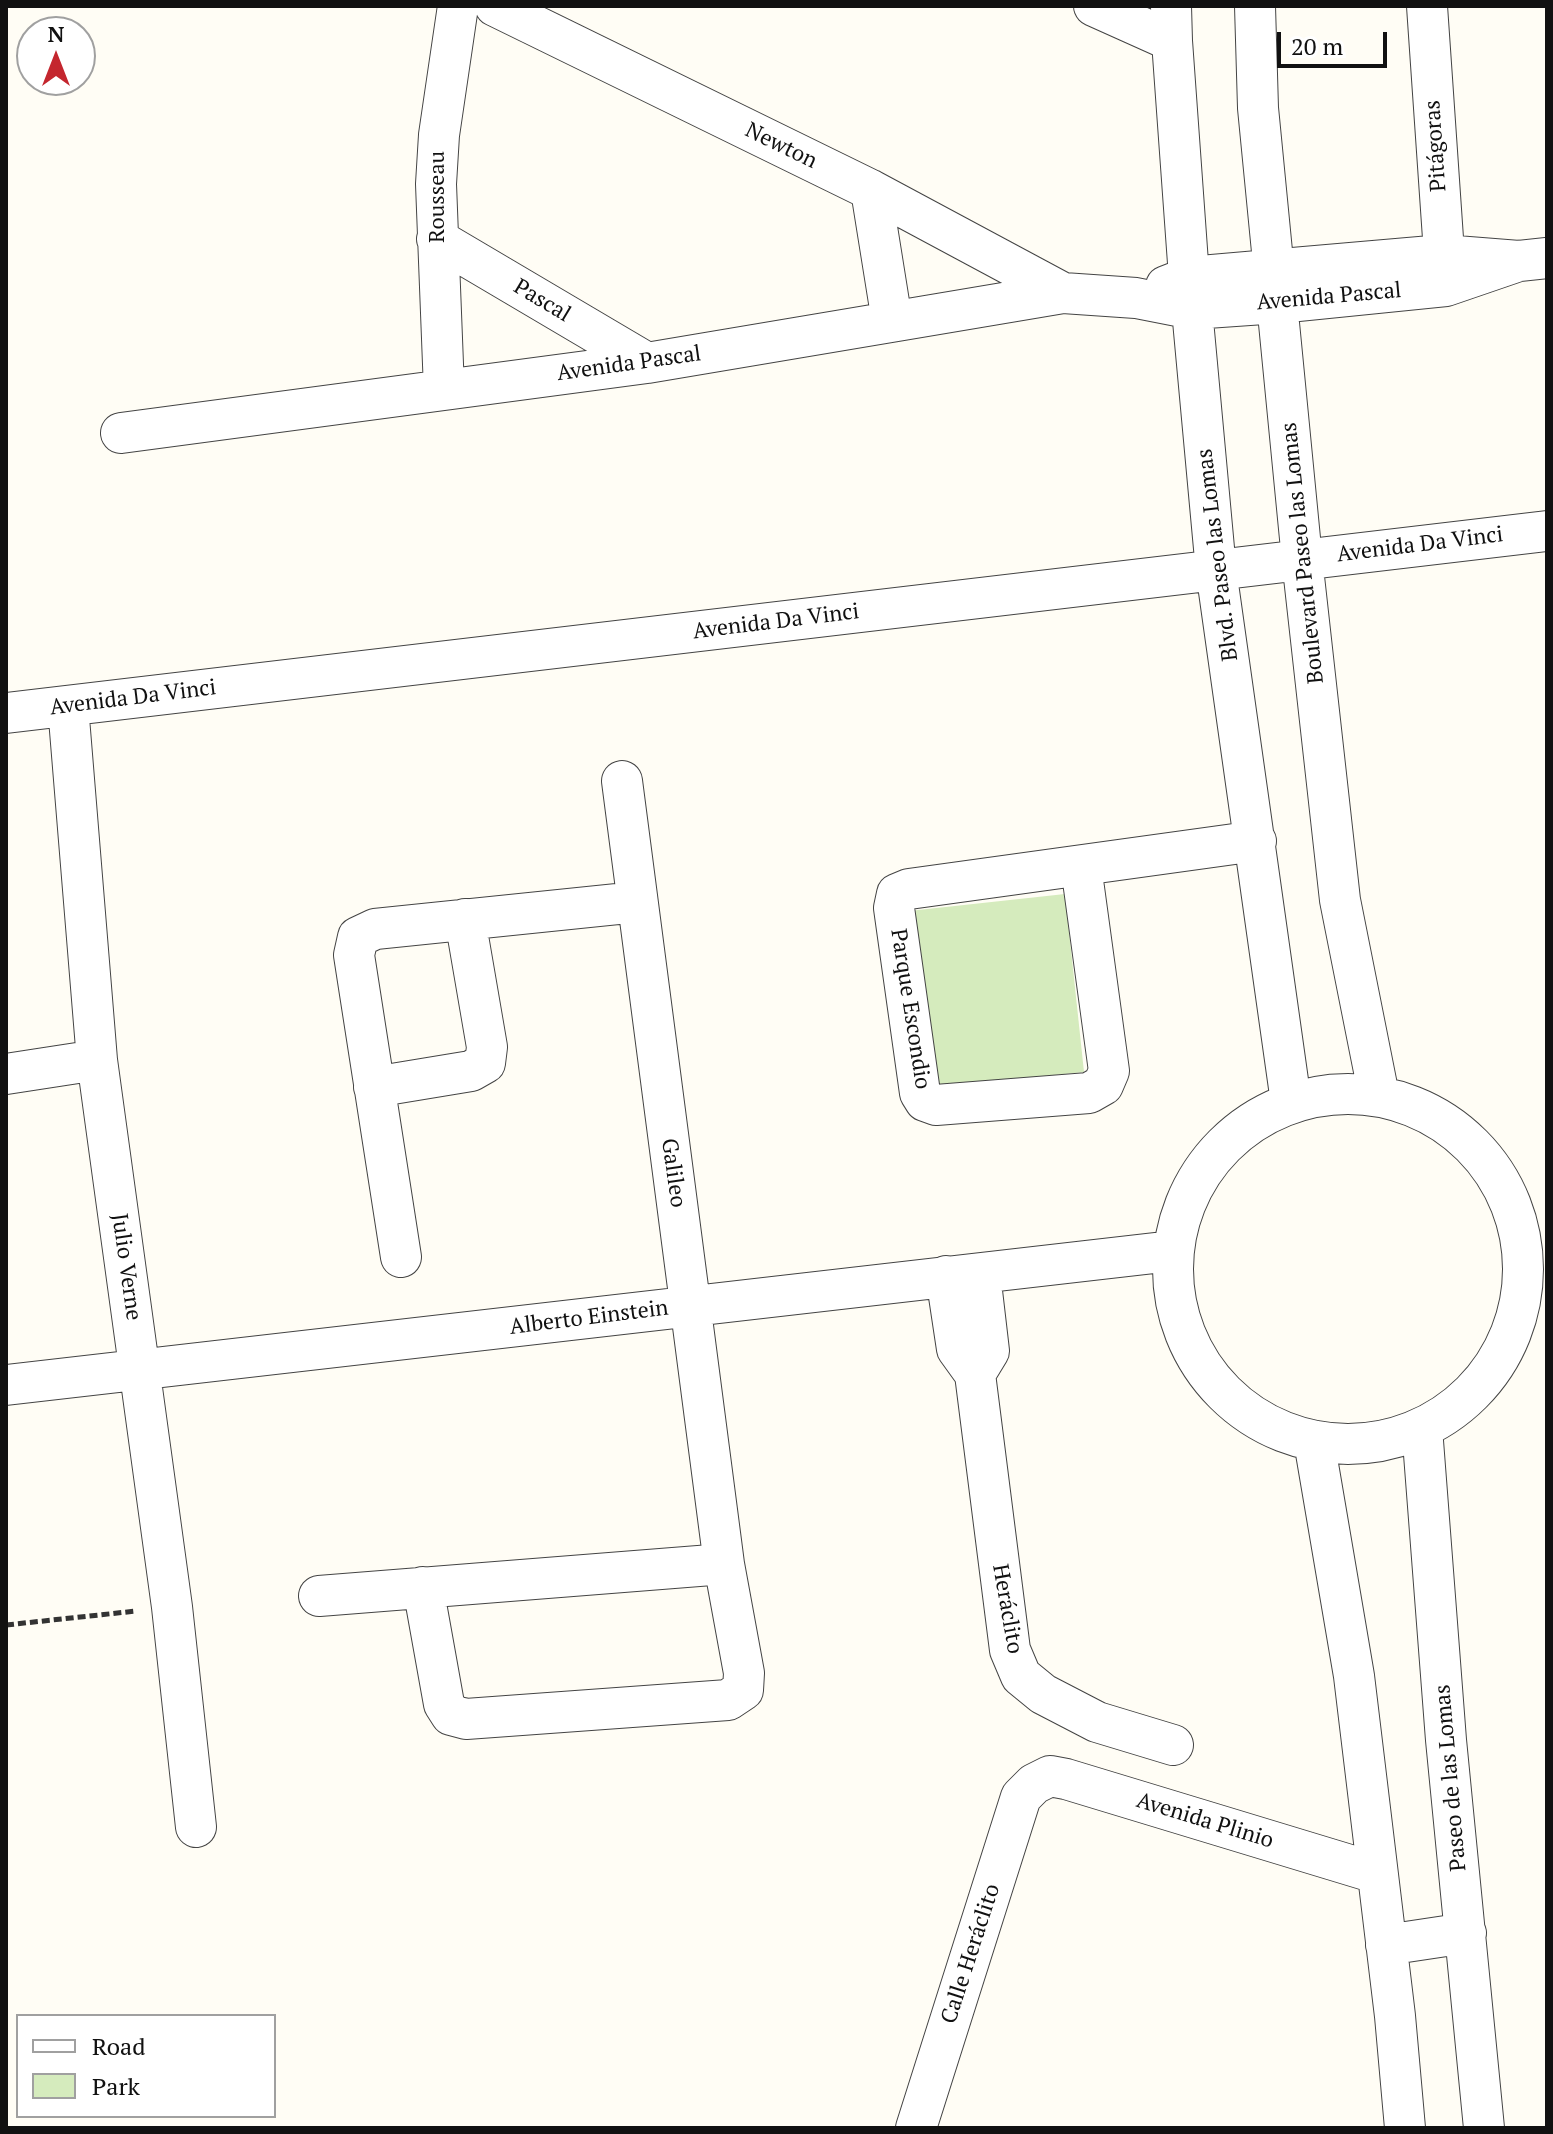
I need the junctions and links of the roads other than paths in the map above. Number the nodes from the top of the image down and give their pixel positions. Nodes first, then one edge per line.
1 (458, 6) edge
2 (495, 6) edge
3 (1094, 6) edge
4 (1255, 6) edge
5 (1427, 6) edge
6 (1172, 24) edge
7 (871, 190) junction
8 (437, 239) junction
9 (1533, 260) edge
10 (1445, 271) junction
11 (1276, 286) junction
12 (1063, 293) junction
13 (1191, 293) junction
14 (892, 321) junction
15 (647, 363) junction
16 (444, 390) junction
17 (121, 433) dead end
18 (1547, 531) edge
19 (1302, 559) junction
20 (1216, 570) junction
21 (68, 706) junction
22 (6, 713) edge
23 (622, 781) dead end
24 (1256, 841) junction
25 (1081, 866) junction
26 (637, 902) junction
27 (465, 919) junction
28 (97, 1060) junction
29 (6, 1074) edge
30 (374, 1087) junction
31 (1379, 1096) junction
32 (1291, 1102) junction
33 (1529, 1202) edge
34 (1172, 1251) junction
35 (401, 1257) dead end
36 (963, 1275) junction
37 (1535, 1288) edge
38 (691, 1307) junction
39 (140, 1370) junction
40 (6, 1385) edge
41 (1422, 1428) junction
42 (1314, 1441) junction
43 (724, 1564) junction
44 (423, 1587) junction
45 (319, 1596) dead end
46 (1173, 1745) dead end
47 (1034, 1784) joint
48 (196, 1827) dead end
49 (1376, 1873) junction
50 (1466, 1933) junction
51 (1386, 1945) junction
52 (916, 2128) edge
53 (1405, 2128) edge
54 (1484, 2128) edge

1 - 8 street, Rousseau
2 - 7 street, Newton
3 - 6 street
4 - 11 street, Boulevard Paseo las Lomas
5 - 10 street, Pitágoras
6 - 13 street, Blvd. Paseo las Lomas
7 - 12 street, Newton
7 - 14 street
8 - 15 street, Pascal
8 - 16 street, Rousseau
9 - 10 street, Avenida Pascal
10 - 11 street, Avenida Pascal
11 - 13 street, Avenida Pascal
11 - 19 street, Boulevard Paseo las Lomas
12 - 13 street, Avenida Pascal
12 - 14 street, Avenida Pascal
13 - 20 street, Blvd. Paseo las Lomas
14 - 15 street, Avenida Pascal
15 - 16 street, Avenida Pascal
16 - 17 street, Avenida Pascal
18 - 19 street, Avenida Da Vinci
19 - 20 street, Avenida Da Vinci
19 - 31 street, Boulevard Paseo las Lomas
20 - 21 street, Avenida Da Vinci
20 - 24 street, Blvd. Paseo las Lomas
21 - 22 street, Avenida Da Vinci
21 - 28 street, Julio Verne
23 - 26 street, Galileo
24 - 25 street, Parque Escondio
24 - 32 street, Blvd. Paseo las Lomas
25 - 25 street, Parque Escondio
26 - 27 street
26 - 38 street, Galileo
27 - 30 street
27 - 30 street
28 - 29 street
28 - 39 street, Julio Verne
30 - 35 street
31 - 32 street
31 - 33 street
32 - 34 street
33 - 37 street
34 - 36 street, Alberto Einstein
34 - 42 street
36 - 38 street, Alberto Einstein
36 - 46 street, Heráclito
37 - 41 street
38 - 39 street, Alberto Einstein
38 - 43 street, Galileo
39 - 40 street, Alberto Einstein
39 - 48 street, Julio Verne
41 - 42 street
41 - 50 street, Paseo de las Lomas
42 - 49 street
43 - 44 street
43 - 44 street, Galileo
44 - 45 street
47 - 49 street, Avenida Plinio
47 - 52 street, Calle Heráclito
49 - 51 street
50 - 51 street
50 - 54 street, Paseo de las Lomas
51 - 53 street

